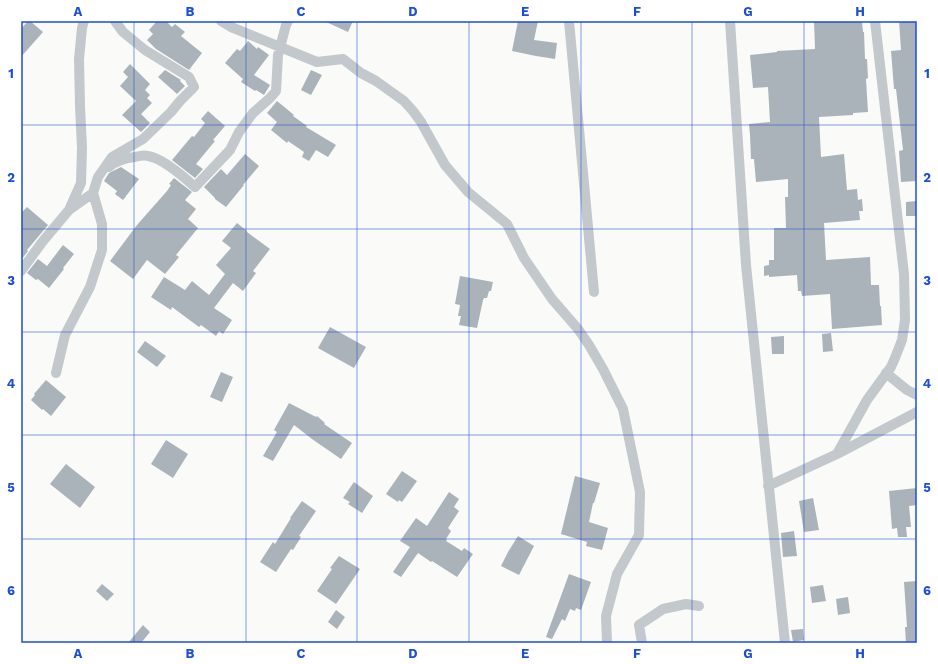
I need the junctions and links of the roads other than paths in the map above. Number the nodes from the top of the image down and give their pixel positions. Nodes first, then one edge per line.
1 (84, 21) edge
2 (115, 21) edge
3 (221, 21) edge
4 (288, 21) edge
5 (570, 21) edge
6 (730, 21) edge
7 (875, 21) edge
8 (280, 46) junction
9 (98, 177) junction
10 (93, 193) junction
11 (69, 210) junction
12 (21, 271) edge
13 (594, 292) dead end
14 (56, 373) dead end
15 (886, 373) junction
16 (917, 395) edge
17 (917, 412) edge
18 (837, 454) junction
19 (768, 486) junction
20 (699, 606) dead end
21 (607, 643) edge
22 (642, 643) edge
23 (785, 643) edge

1 - 11 street
2 - 9 street
3 - 8 street
4 - 8 street
5 - 13 street
6 - 19 street
7 - 15 street
8 - 9 street
8 - 21 street
9 - 10 street
10 - 11 street
10 - 14 street
11 - 12 street
15 - 16 street
15 - 18 street
17 - 18 street
18 - 19 street
19 - 23 street
20 - 22 street

